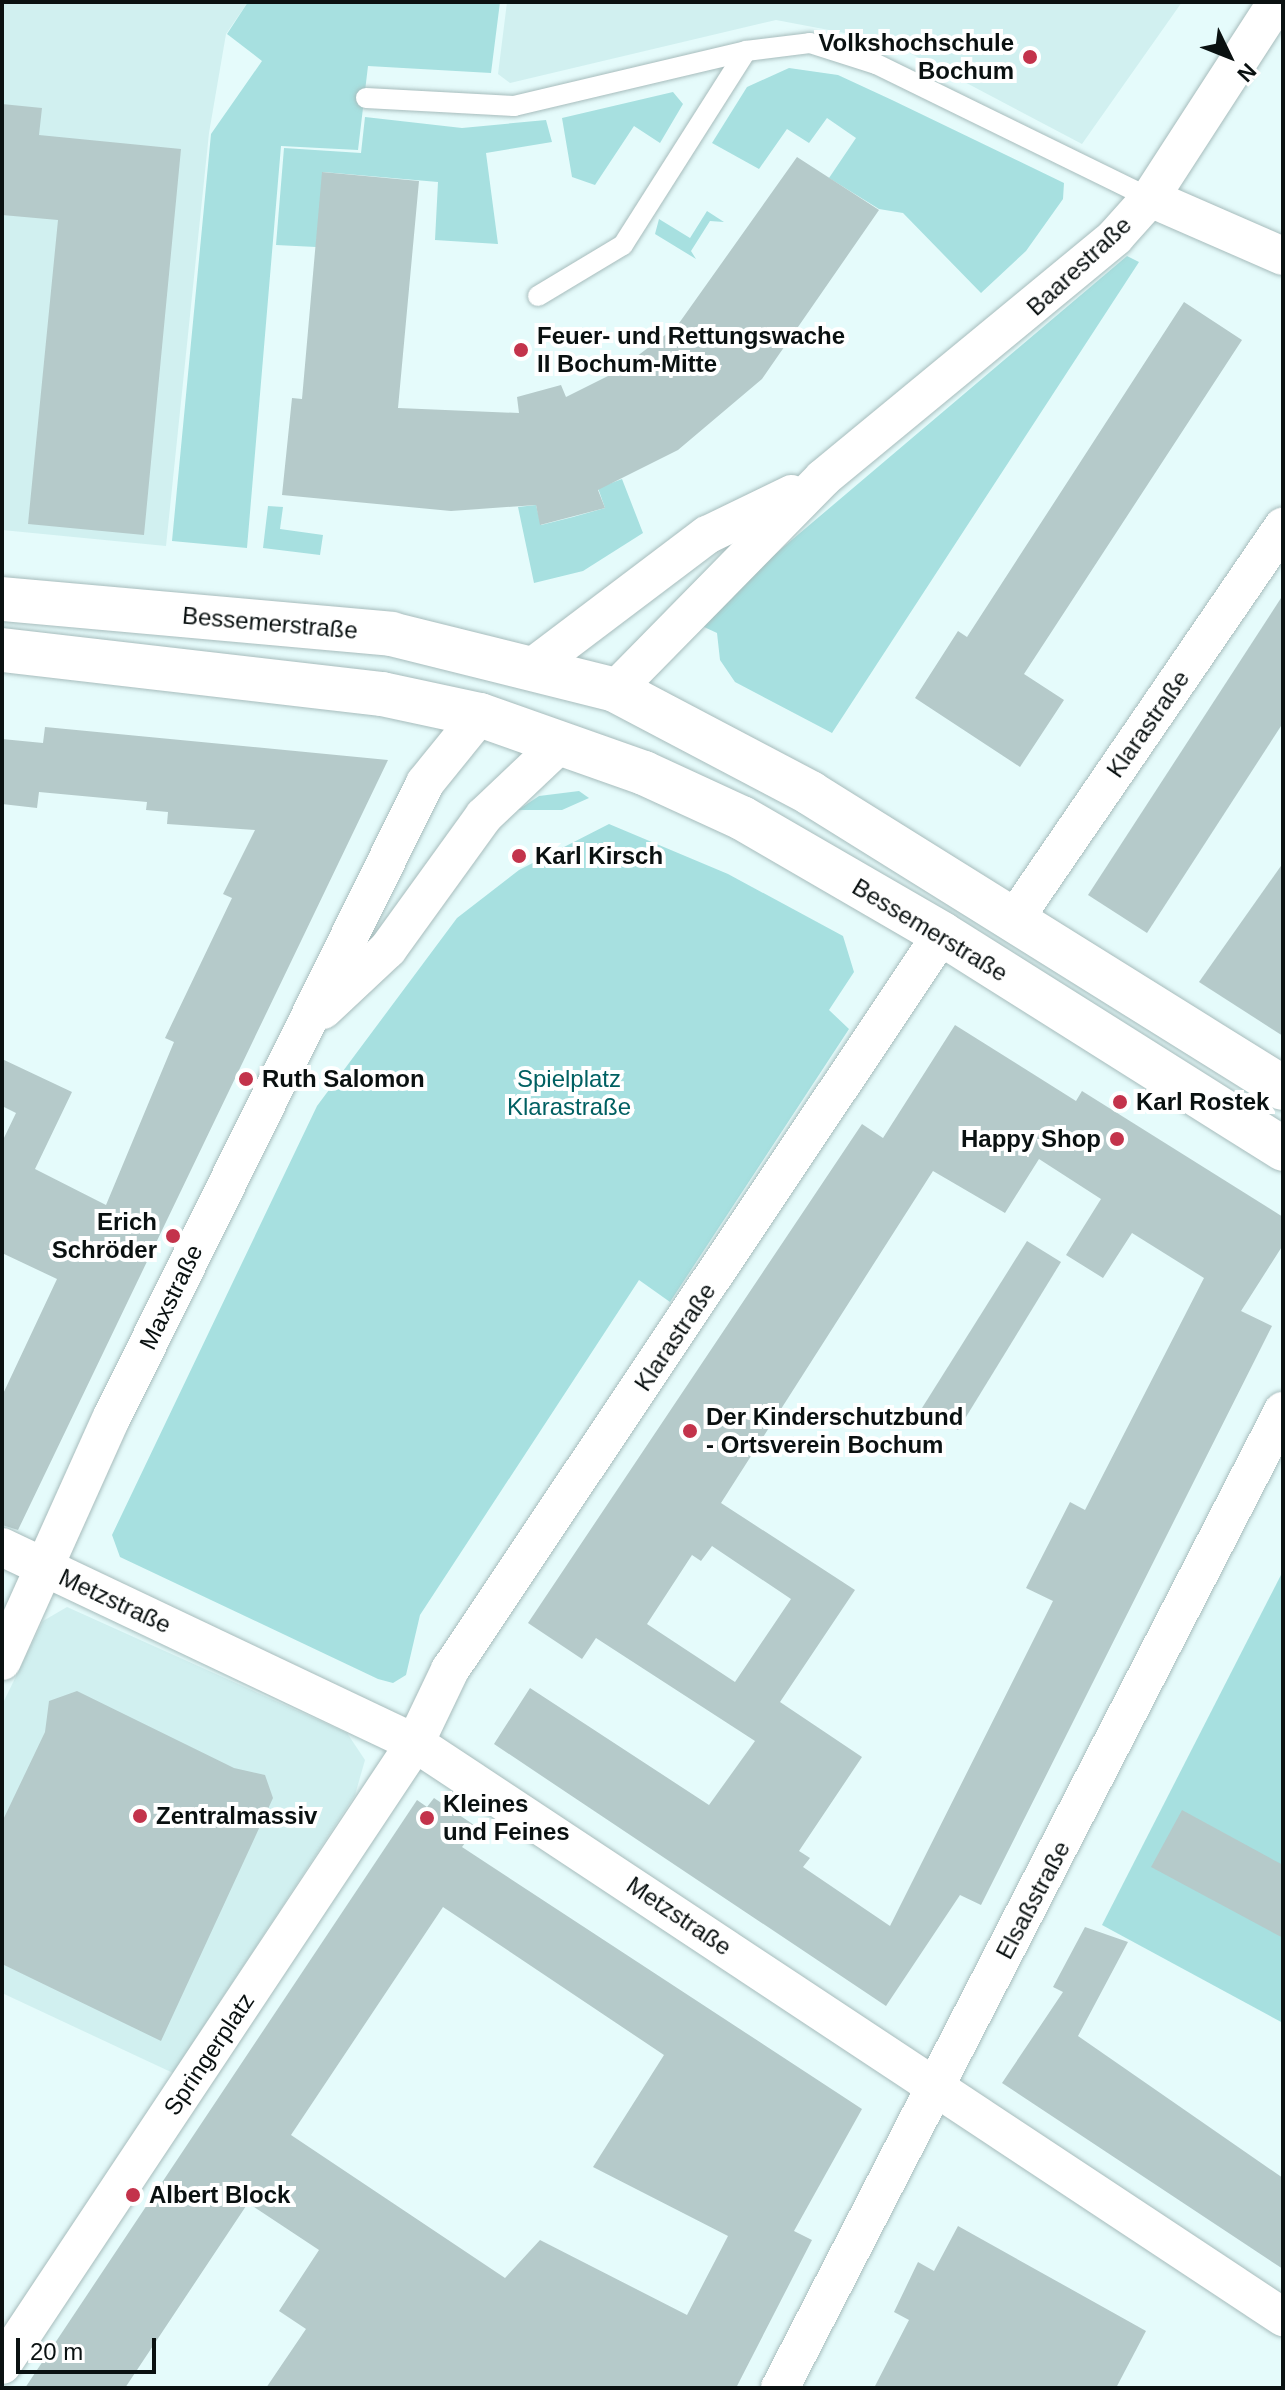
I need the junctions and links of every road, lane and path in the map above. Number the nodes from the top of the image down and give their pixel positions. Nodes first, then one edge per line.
1 (1277, 2) edge
2 (746, 51) junction
3 (366, 98) dead end
4 (1150, 198) junction
5 (1283, 256) edge
6 (538, 296) dead end
7 (823, 478) junction
8 (1283, 527) edge
9 (2, 599) edge
10 (2, 650) edge
11 (535, 665) junction
12 (615, 690) junction
13 (480, 715) junction
14 (561, 743) junction
15 (1013, 921) junction
16 (942, 934) junction
17 (303, 1028) junction
18 (1283, 1088) edge
19 (1283, 1149) edge
20 (1283, 1411) edge
21 (2, 1547) edge
22 (46, 1568) junction
23 (2, 1661) edge
24 (415, 1743) junction
25 (935, 2086) junction
26 (1283, 2317) edge
27 (2, 2365) edge
28 (780, 2388) edge

1 - 4 street, Baarestraße
2 - 3 lane
2 - 4 lane
2 - 6 lane
4 - 5 street
4 - 7 street, Baarestraße
7 - 11 street, Baarestraße
7 - 12 street, Baarestraße
8 - 15 street, Klarastraße
9 - 11 street, Bessemerstraße
10 - 13 street, Bessemerstraße
11 - 12 street, Bessemerstraße
11 - 13 street
12 - 14 street
12 - 15 street, Bessemerstraße
13 - 14 street, Bessemerstraße
13 - 17 street, Maxstraße
14 - 16 street, Bessemerstraße
14 - 17 street, Maxstraße
15 - 18 street, Bessemerstraße
16 - 19 street, Bessemerstraße
16 - 24 street, Klarastraße
17 - 22 street, Maxstraße
20 - 25 street, Elsaßstraße
21 - 22 street, Metzstraße
22 - 23 street
22 - 24 street, Metzstraße
24 - 25 street, Metzstraße
24 - 27 street, Springerplatz
25 - 26 street, Metzstraße
25 - 28 street, Elsaßstraße

